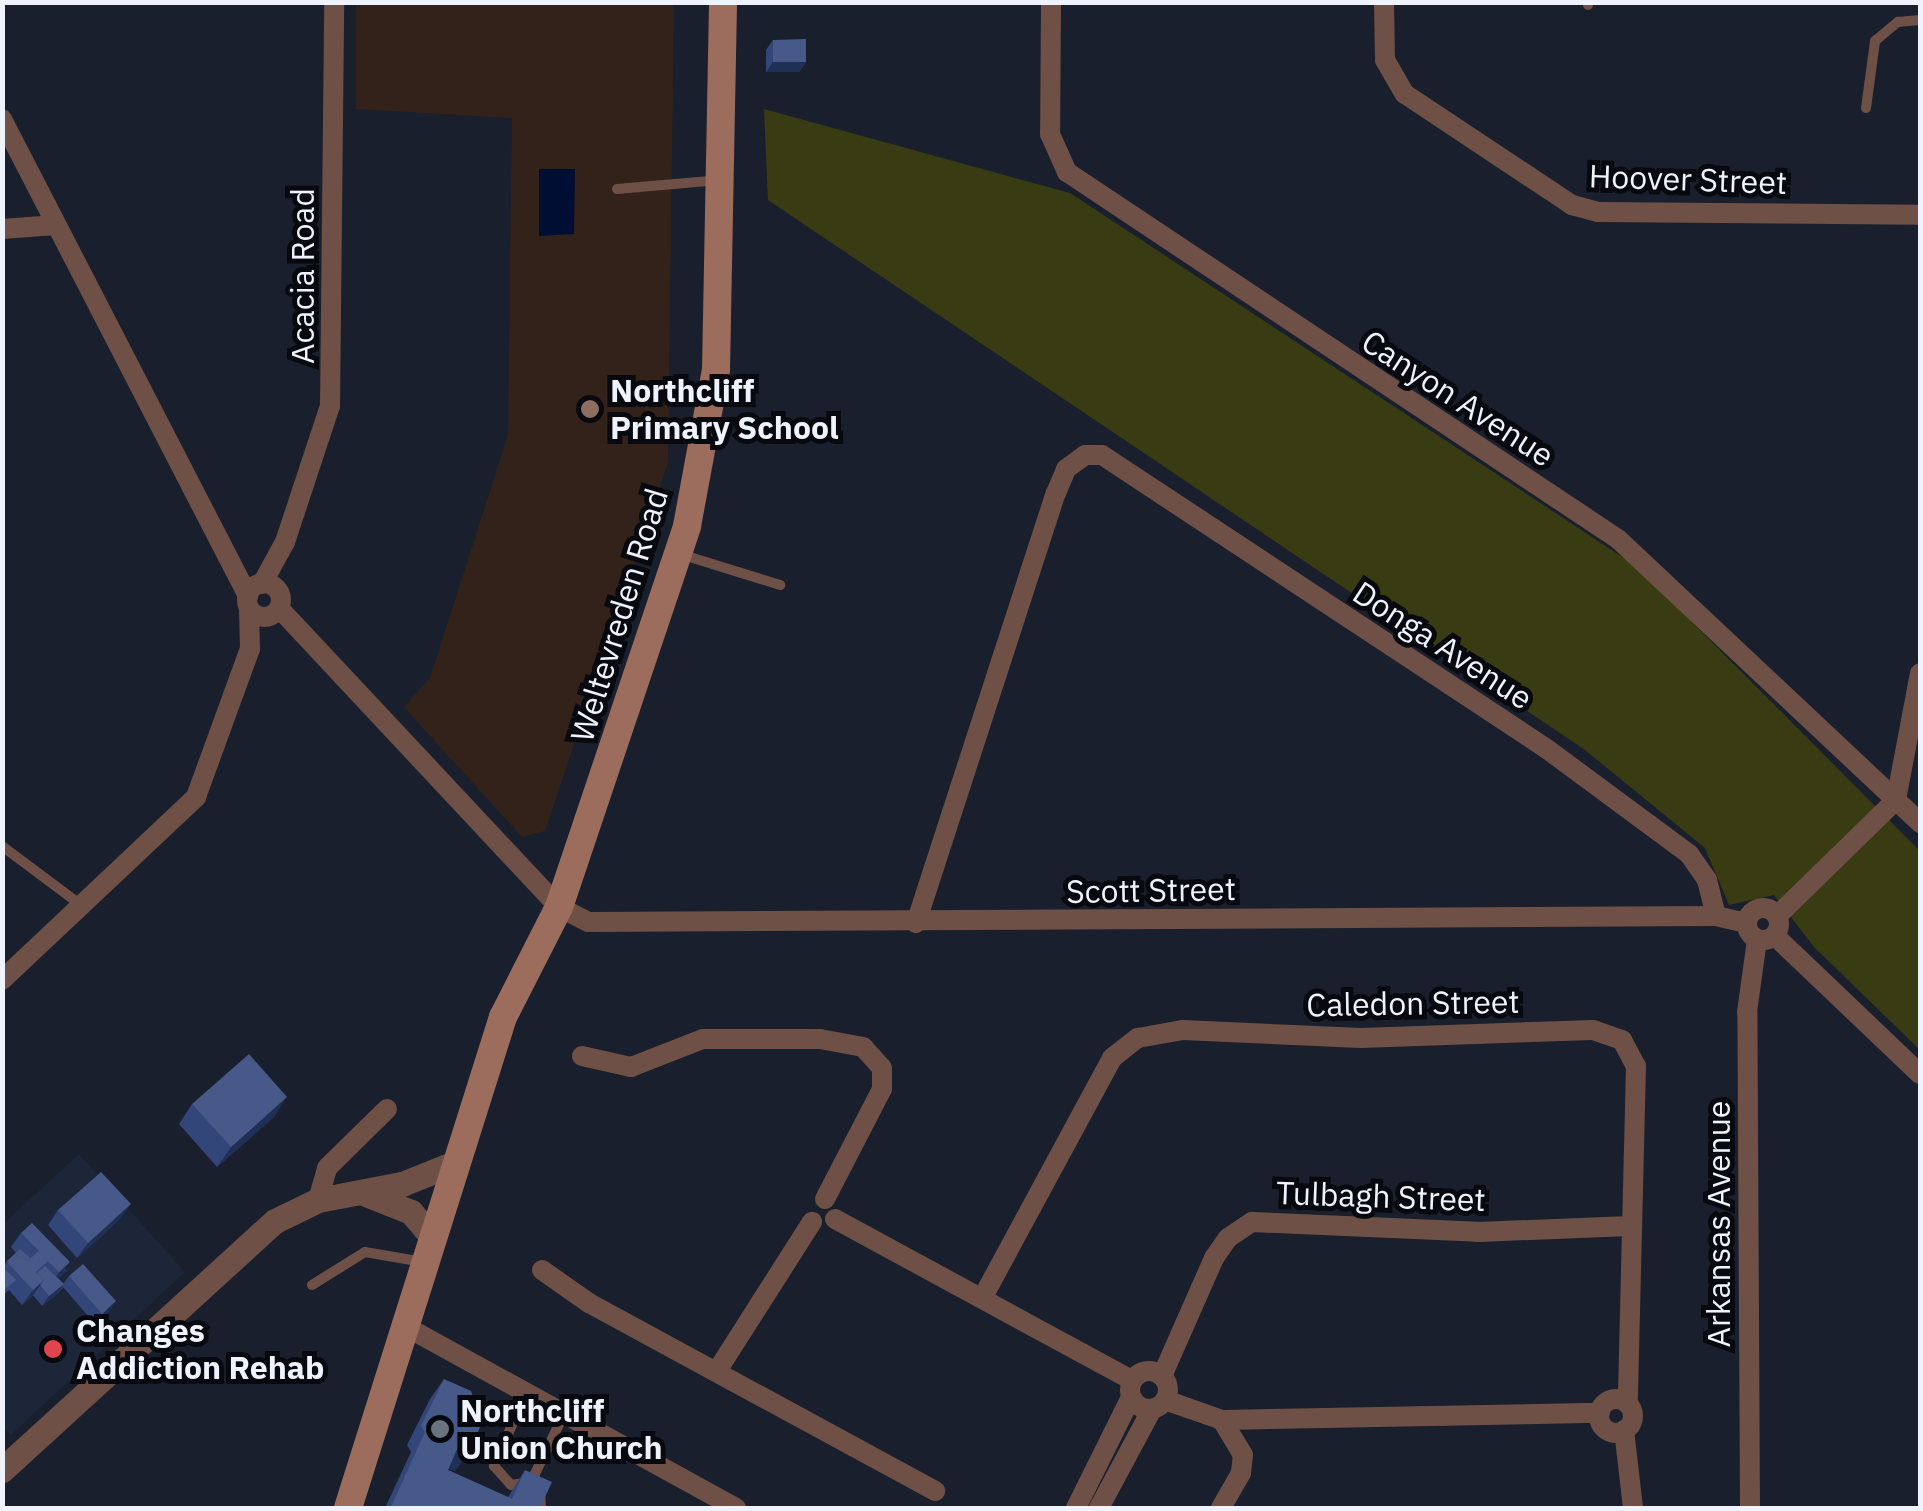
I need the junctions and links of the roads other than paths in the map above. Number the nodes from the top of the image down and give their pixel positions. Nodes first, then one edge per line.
1 (334, 2) edge
2 (723, 2) edge
3 (1051, 2) edge
4 (1384, 2) edge
5 (1920, 20) edge
6 (1866, 108) dead end
7 (2, 119) edge
8 (720, 180) junction
9 (617, 189) dead end
10 (1920, 214) edge
11 (56, 225) junction
12 (2, 228) edge
13 (678, 553) junction
14 (780, 585) dead end
15 (264, 598) junction
16 (1920, 673) edge
17 (1896, 800) junction
18 (1920, 823) edge
19 (2, 846) edge
20 (82, 906) junction
21 (559, 907) junction
22 (1716, 916) junction
23 (916, 923) junction
24 (1764, 929) junction
25 (2, 980) edge
26 (582, 1056) dead end
27 (1920, 1074) edge
28 (387, 1109) dead end
29 (457, 1162) junction
30 (362, 1192) junction
31 (825, 1199) junction
32 (318, 1200) junction
33 (835, 1220) junction
34 (812, 1222) junction
35 (1630, 1226) junction
36 (428, 1250) junction
37 (542, 1270) dead end
38 (312, 1285) dead end
39 (984, 1295) junction
40 (403, 1325) junction
41 (718, 1372) junction
42 (1162, 1376) junction
43 (1132, 1389) junction
44 (526, 1392) junction
45 (1628, 1404) junction
46 (1158, 1405) junction
47 (1600, 1413) junction
48 (564, 1414) junction
49 (1222, 1420) junction
50 (1624, 1430) junction
51 (2, 1470) edge
52 (532, 1482) junction
53 (935, 1491) dead end
54 (348, 1508) edge
55 (541, 1508) edge
56 (736, 1508) edge
57 (1076, 1508) edge
58 (1100, 1508) edge
59 (1220, 1508) edge
60 (1633, 1508) edge
61 (1750, 1508) edge

1 - 15 street, Acacia Road
2 - 8 main road, Weltevreden Road
3 - 17 street, Canyon Avenue
4 - 10 street, Hoover Street
5 - 6 lane
7 - 11 street
8 - 9 lane
8 - 13 main road, Weltevreden Road
11 - 12 street
11 - 15 street
13 - 14 lane
13 - 21 main road, Weltevreden Road
15 - 20 street, Acacia Road
15 - 21 street
16 - 17 street
17 - 18 street, Canyon Avenue
17 - 24 street
19 - 20 lane
20 - 25 street, Acacia Road
21 - 23 street, Scott Street
21 - 29 main road, Weltevreden Road
22 - 23 street, Scott Street
22 - 23 street, Donga Avenue
22 - 24 street, Scott Street
24 - 27 street
24 - 61 street, Arkansas Avenue
26 - 31 street
28 - 32 street
29 - 30 street
29 - 36 main road, Weltevreden Road
30 - 32 street
30 - 36 street
31 - 33 street
31 - 34 street
32 - 51 street
33 - 34 street
33 - 39 street
34 - 41 street
35 - 39 street, Caledon Street
35 - 42 street, Tulbagh Street
35 - 45 street, Caledon Street
36 - 38 lane
36 - 40 main road, Weltevreden Road
37 - 41 street
39 - 43 street
40 - 44 street
40 - 54 main road, Weltevreden Road
41 - 53 street
42 - 43 street
42 - 46 street
43 - 46 street
43 - 57 street
44 - 48 street
44 - 52 lane
45 - 47 street
45 - 50 street
46 - 49 street
46 - 58 street
47 - 49 street
47 - 50 street
48 - 52 lane
48 - 56 street
49 - 59 street
50 - 60 street
52 - 55 lane

